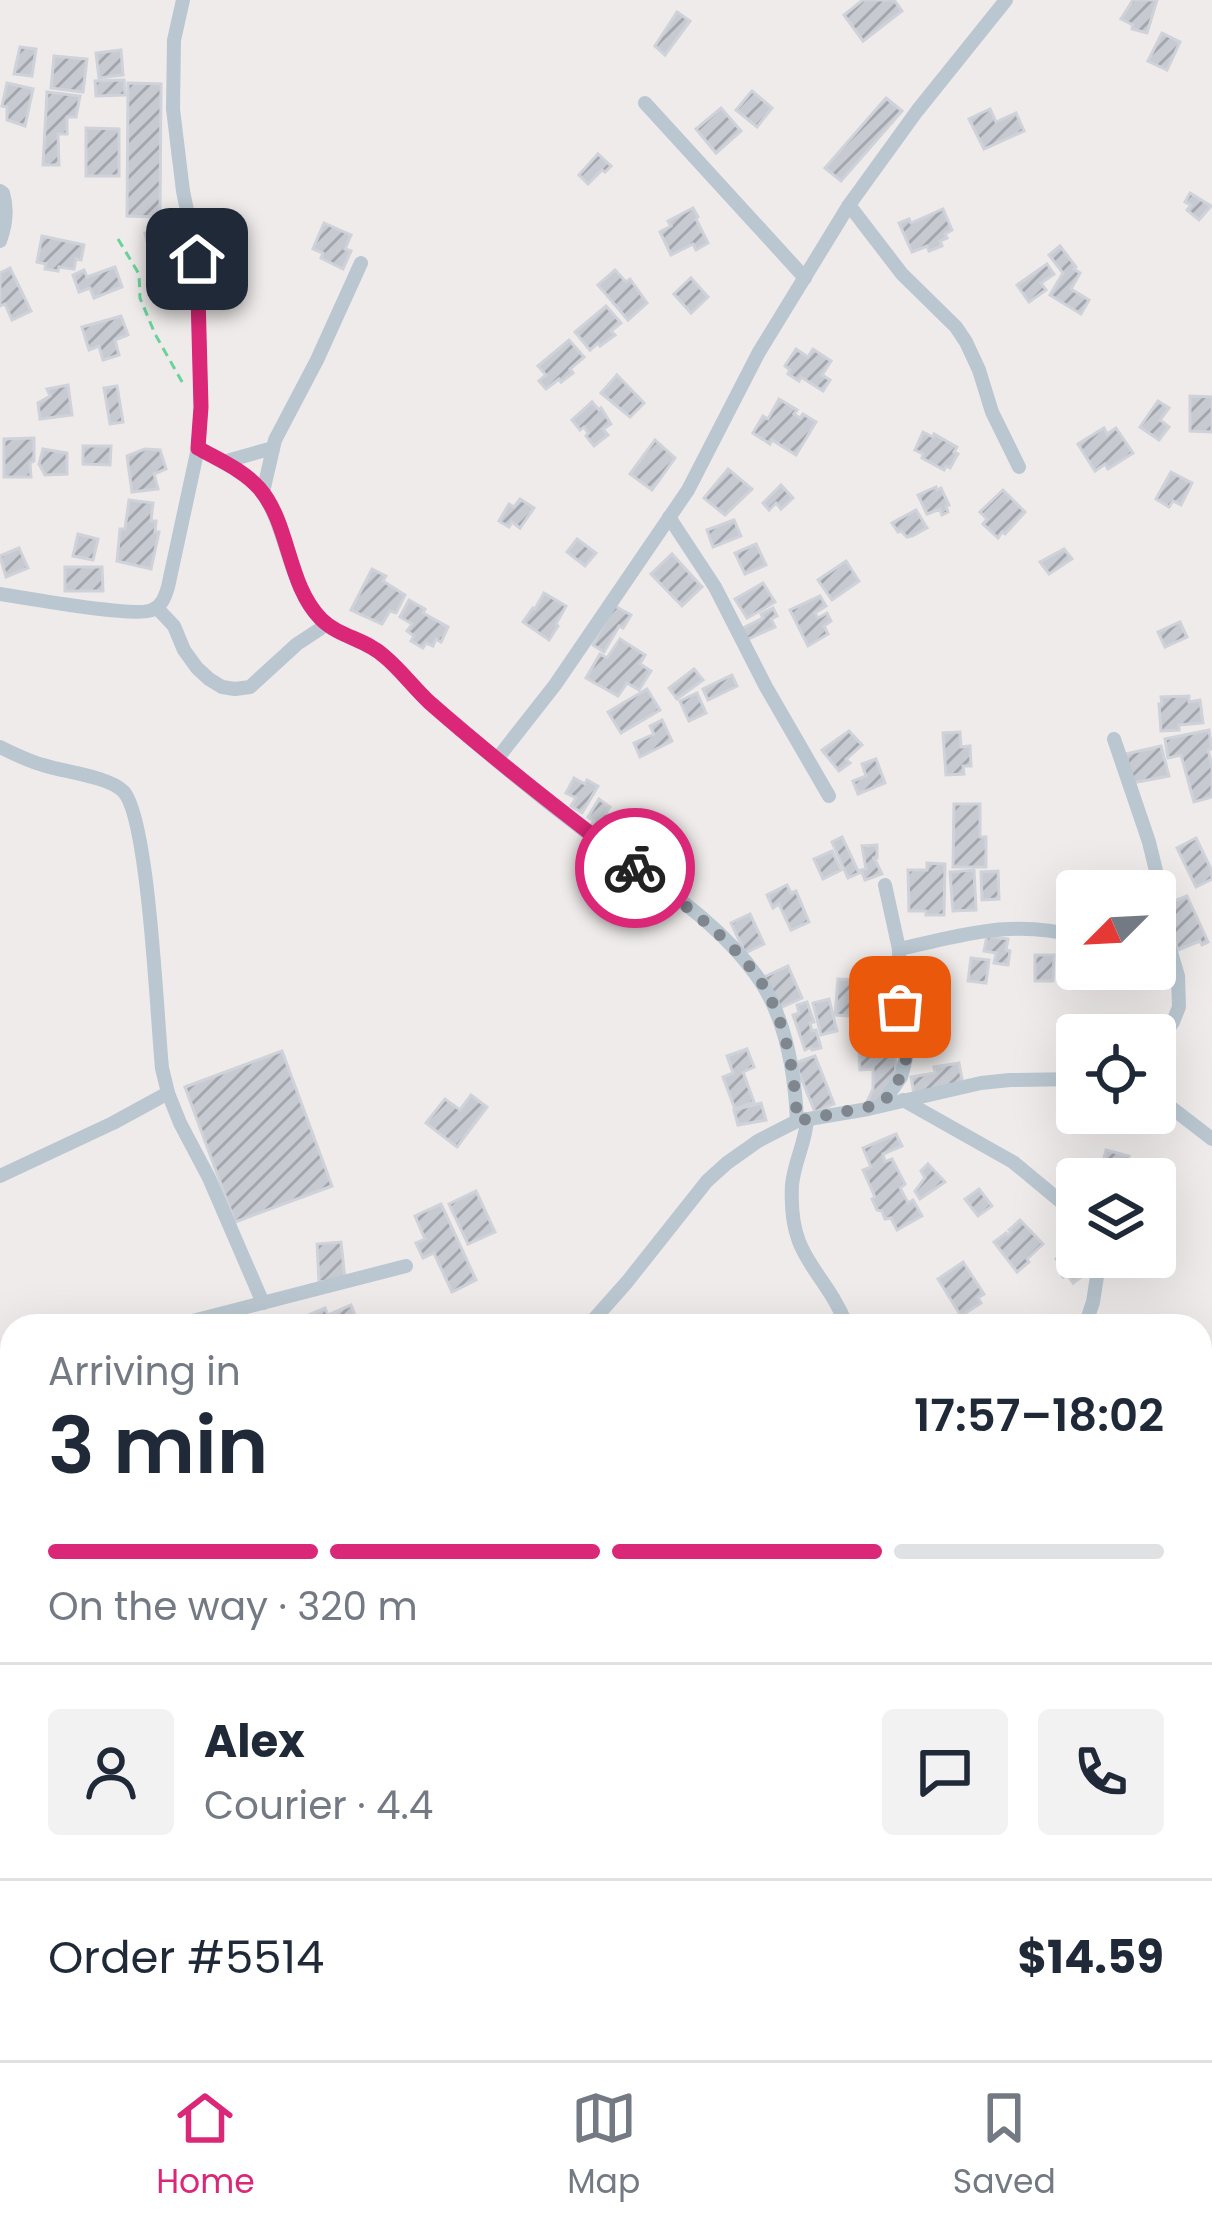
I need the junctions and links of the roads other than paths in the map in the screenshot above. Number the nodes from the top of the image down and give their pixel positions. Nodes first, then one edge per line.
1 (183, 0) edge
2 (1006, 0) edge
3 (645, 104) dead end
4 (0, 191) edge
5 (849, 206) junction
6 (0, 241) edge
7 (361, 263) dead end
8 (805, 278) junction
9 (198, 448) junction
10 (273, 448) junction
11 (224, 462) junction
12 (1019, 467) dead end
13 (263, 492) junction
14 (669, 517) junction
15 (0, 594) edge
16 (157, 608) junction
17 (326, 625) junction
18 (1114, 739) dead end
19 (0, 747) edge
20 (497, 759) junction
21 (829, 796) dead end
22 (1155, 870) edge
23 (885, 885) dead end
24 (1056, 932) edge
25 (899, 949) junction
26 (1176, 972) edge
27 (1176, 1014) edge
28 (1056, 1079) edge
29 (168, 1093) junction
30 (903, 1100) junction
31 (882, 1104) junction
32 (1176, 1112) edge
33 (802, 1120) junction
34 (1212, 1139) edge
35 (0, 1176) edge
36 (1056, 1198) edge
37 (406, 1266) dead end
38 (1097, 1278) edge
39 (263, 1303) junction
40 (220, 1314) edge
41 (599, 1314) edge
42 (841, 1314) edge
43 (1089, 1314) edge

1 - 9 street
2 - 5 street
3 - 8 street
4 - 6 street
5 - 8 street
5 - 12 street
7 - 10 street
8 - 14 street
9 - 11 street
9 - 16 street
10 - 11 street
10 - 13 street
11 - 13 street
13 - 17 street
14 - 20 street
14 - 21 street
15 - 16 street
16 - 17 street
17 - 20 street
18 - 22 street
19 - 29 street
20 - 33 street
23 - 25 street
24 - 25 street
25 - 31 street
26 - 27 street
28 - 30 street
29 - 35 street
29 - 39 street
30 - 31 street
30 - 36 street
31 - 33 street
32 - 34 street
33 - 41 street
33 - 42 street
37 - 39 street
38 - 43 street
39 - 40 street

